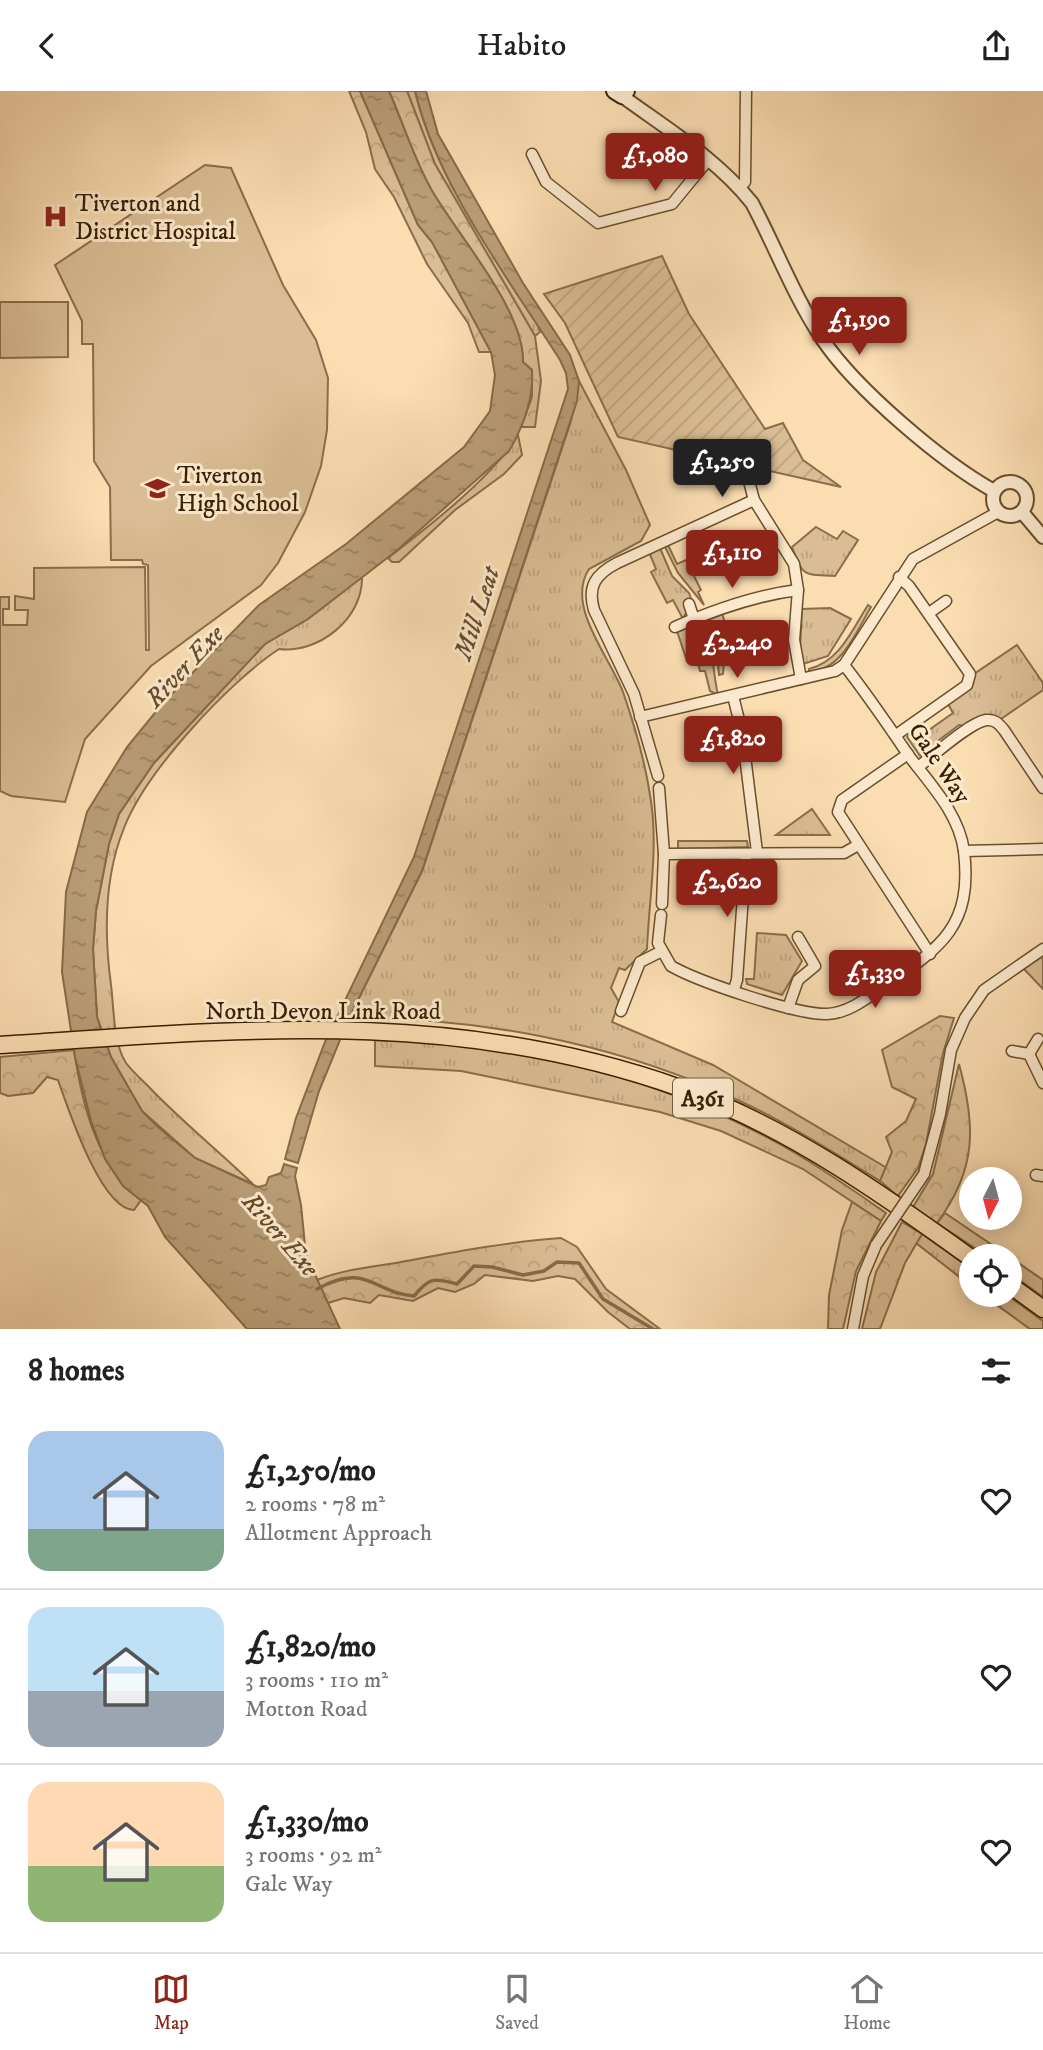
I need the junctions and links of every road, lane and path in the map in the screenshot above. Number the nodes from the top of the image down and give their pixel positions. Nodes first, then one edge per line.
1 (746, 91) edge
2 (621, 93) edge
3 (532, 154) dead end
4 (708, 160) junction
5 (740, 188) junction
6 (746, 470) dead end
7 (994, 491) junction
8 (754, 500) junction
9 (998, 512) junction
10 (1022, 512) junction
11 (1043, 537) edge
12 (899, 577) junction
13 (798, 590) junction
14 (946, 601) dead end
15 (689, 604) dead end
16 (929, 614) junction
17 (694, 619) junction
18 (675, 627) dead end
19 (844, 665) junction
20 (801, 680) junction
21 (733, 697) junction
22 (640, 717) junction
23 (896, 735) junction
24 (908, 754) junction
25 (918, 767) junction
26 (658, 776) dead end
27 (1043, 787) edge
28 (659, 788) dead end
29 (858, 845) junction
30 (1043, 849) edge
31 (964, 851) junction
32 (752, 853) junction
33 (664, 854) junction
34 (798, 937) dead end
35 (1043, 949) edge
36 (660, 952) junction
37 (930, 954) junction
38 (734, 989) junction
39 (788, 1008) junction
40 (621, 1011) dead end
41 (1038, 1039) dead end
42 (0, 1045) edge
43 (1012, 1051) dead end
44 (1030, 1054) junction
45 (1043, 1083) edge
46 (959, 1250) edge
47 (1022, 1294) edge
48 (1043, 1309) edge
49 (853, 1329) edge

1 - 5 street
2 - 4 street
3 - 4 street
4 - 5 street
5 - 7 street
6 - 8 street
7 - 9 street
7 - 10 street
8 - 13 street
8 - 22 street
9 - 10 street
9 - 12 street
10 - 11 street
12 - 16 street
12 - 19 street
13 - 17 street
13 - 20 street
14 - 16 street
15 - 17 street
16 - 23 street
17 - 18 street
19 - 20 street
19 - 23 street, Gale Way
20 - 21 street
21 - 22 street
21 - 32 street
22 - 26 street
23 - 24 street, Gale Way
24 - 25 street, Gale Way
24 - 29 street
25 - 27 street
25 - 31 street, Gale Way
28 - 33 street
29 - 32 street
29 - 37 street
30 - 31 street
31 - 37 street, Gale Way
32 - 33 street
32 - 38 street
33 - 36 street
34 - 39 street
35 - 49 street, bridge
36 - 38 street, Gale Way
36 - 40 street
37 - 39 street, Gale Way
38 - 39 street, Gale Way
41 - 44 street
42 - 46 highway, North Devon Link Road / A361
43 - 44 street
44 - 45 street
47 - 48 highway

